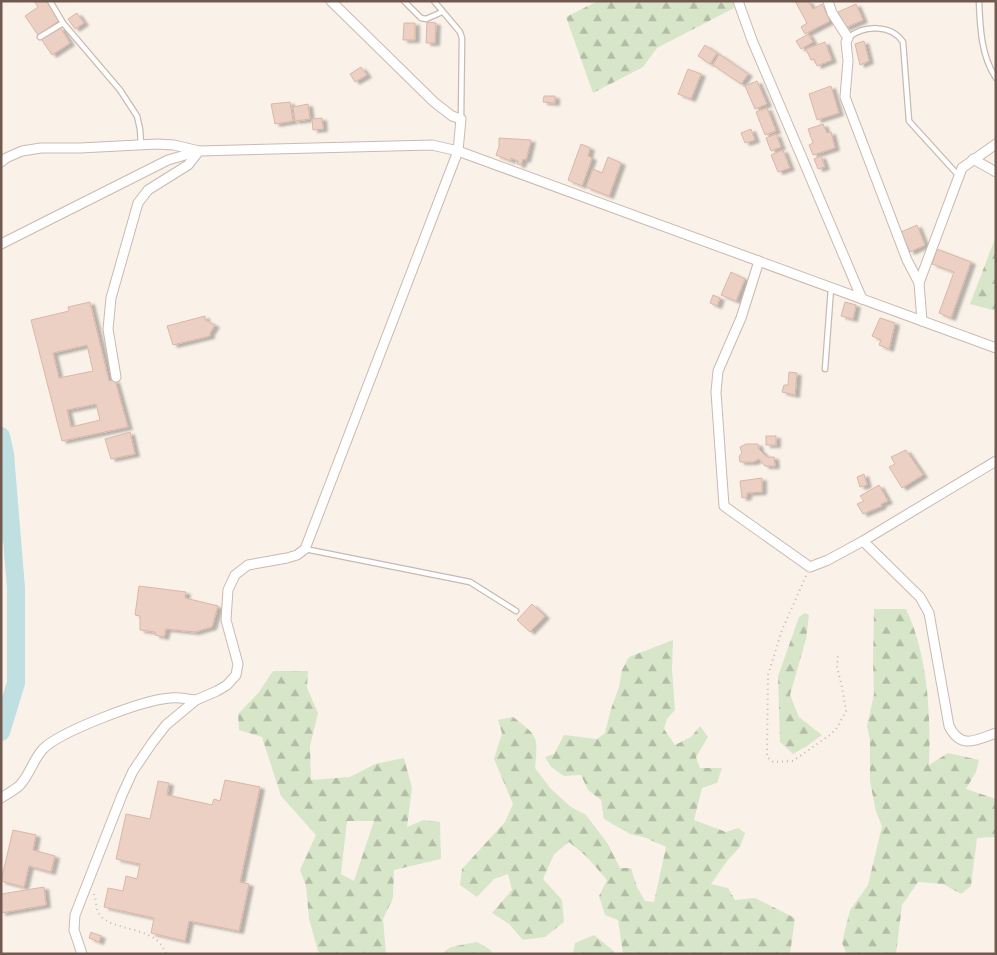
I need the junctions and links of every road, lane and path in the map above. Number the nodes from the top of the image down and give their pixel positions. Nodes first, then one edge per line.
1 (50, 1) edge
2 (331, 1) edge
3 (404, 1) edge
4 (434, 1) edge
5 (738, 1) edge
6 (828, 1) edge
7 (979, 1) edge
8 (442, 12) junction
9 (63, 23) junction
10 (40, 37) dead end
11 (848, 38) junction
12 (996, 78) edge
13 (461, 119) junction
14 (996, 144) edge
15 (141, 145) junction
16 (200, 151) junction
17 (458, 151) junction
18 (972, 159) junction
19 (1, 162) edge
20 (996, 172) edge
21 (958, 175) junction
22 (1, 244) edge
23 (759, 261) junction
24 (919, 283) junction
25 (831, 288) junction
26 (862, 299) junction
27 (922, 321) junction
28 (996, 348) edge
29 (824, 369) dead end
30 (116, 378) dead end
31 (996, 461) edge
32 (863, 541) junction
33 (305, 549) junction
34 (810, 567) junction
35 (516, 610) dead end
36 (838, 654) dead end
37 (196, 700) junction
38 (996, 733) edge
39 (1, 798) edge
40 (84, 891) junction
41 (82, 954) edge
42 (166, 954) edge

1 - 9 lane
2 - 13 street
3 - 8 lane
4 - 8 lane
5 - 26 street
6 - 11 street
7 - 12 lane
8 - 13 lane
9 - 10 lane
9 - 15 lane
11 - 21 lane
11 - 24 street
13 - 17 street
14 - 18 street
15 - 16 street
15 - 19 street
16 - 17 street
16 - 22 street
16 - 30 street
17 - 23 street
17 - 33 street
18 - 20 street
18 - 21 street
21 - 24 street
23 - 25 street
23 - 34 street
24 - 27 street
25 - 26 street
25 - 29 lane
26 - 27 street
27 - 28 street
31 - 32 street
32 - 34 street
32 - 38 street
33 - 35 lane
33 - 37 street
34 - 36 path
37 - 39 street
37 - 40 street
40 - 41 street
40 - 42 path

